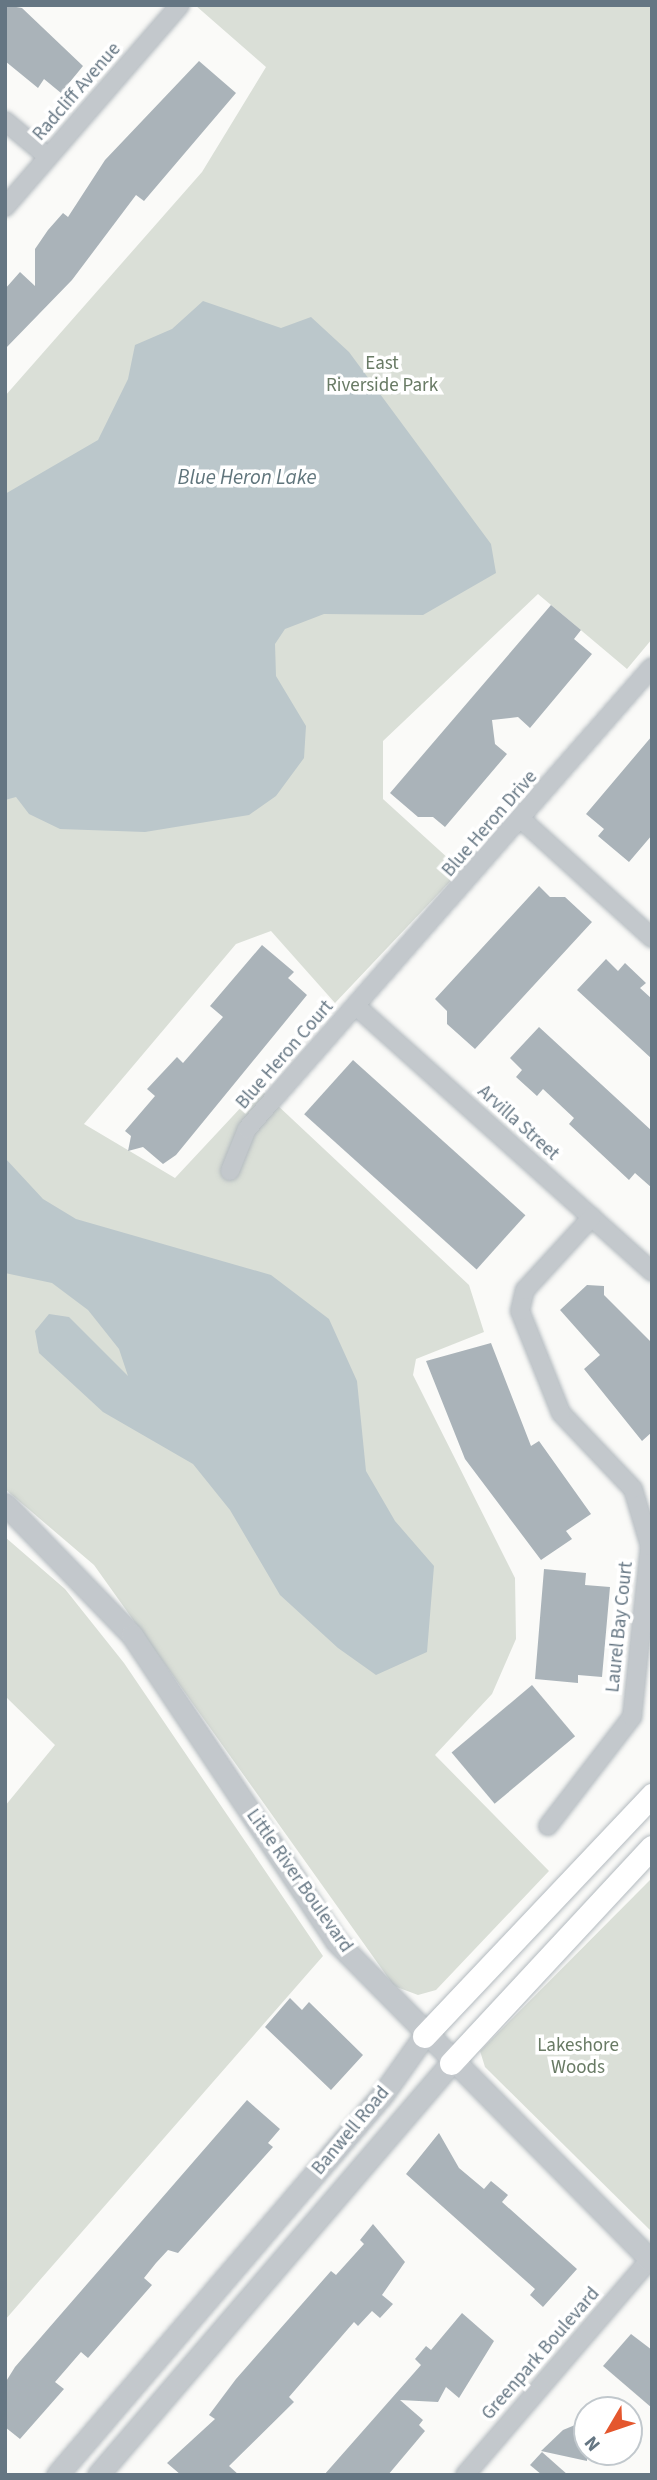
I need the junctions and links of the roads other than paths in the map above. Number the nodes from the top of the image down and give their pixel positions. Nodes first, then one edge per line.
1 (180, 5) edge
2 (5, 121) edge
3 (48, 156) junction
4 (5, 207) edge
5 (652, 667) edge
6 (522, 820) junction
7 (652, 938) edge
8 (356, 1006) junction
9 (230, 1171) dead end
10 (592, 1217) junction
11 (652, 1272) edge
12 (5, 1504) edge
13 (652, 1795) edge
14 (548, 1826) dead end
15 (652, 1847) edge
16 (424, 2036) junction
17 (451, 2063) junction
18 (651, 2261) edge
19 (195, 2316) junction
20 (221, 2335) junction
21 (69, 2471) edge
22 (98, 2475) edge
23 (465, 2475) edge

1 - 3 street, Radcliff Avenue
2 - 3 street
3 - 4 street, Radcliff Avenue
5 - 6 street, Blue Heron Drive
6 - 7 street
6 - 8 street, Blue Heron Drive
8 - 9 street, Blue Heron Court
8 - 10 street, Arvilla Street
10 - 11 street, Arvilla Street
10 - 14 street, Laurel Bay Court
12 - 16 street, Little River Boulevard
13 - 16 main road, Banwell Road
15 - 17 main road, Banwell Road
16 - 17 street, Little River Boulevard
16 - 19 street, Banwell Road
17 - 18 street, Little River Boulevard
17 - 20 street, Banwell Road
18 - 23 street, Greenpark Boulevard
19 - 20 street
19 - 21 street, Banwell Road
20 - 22 street, Banwell Road

